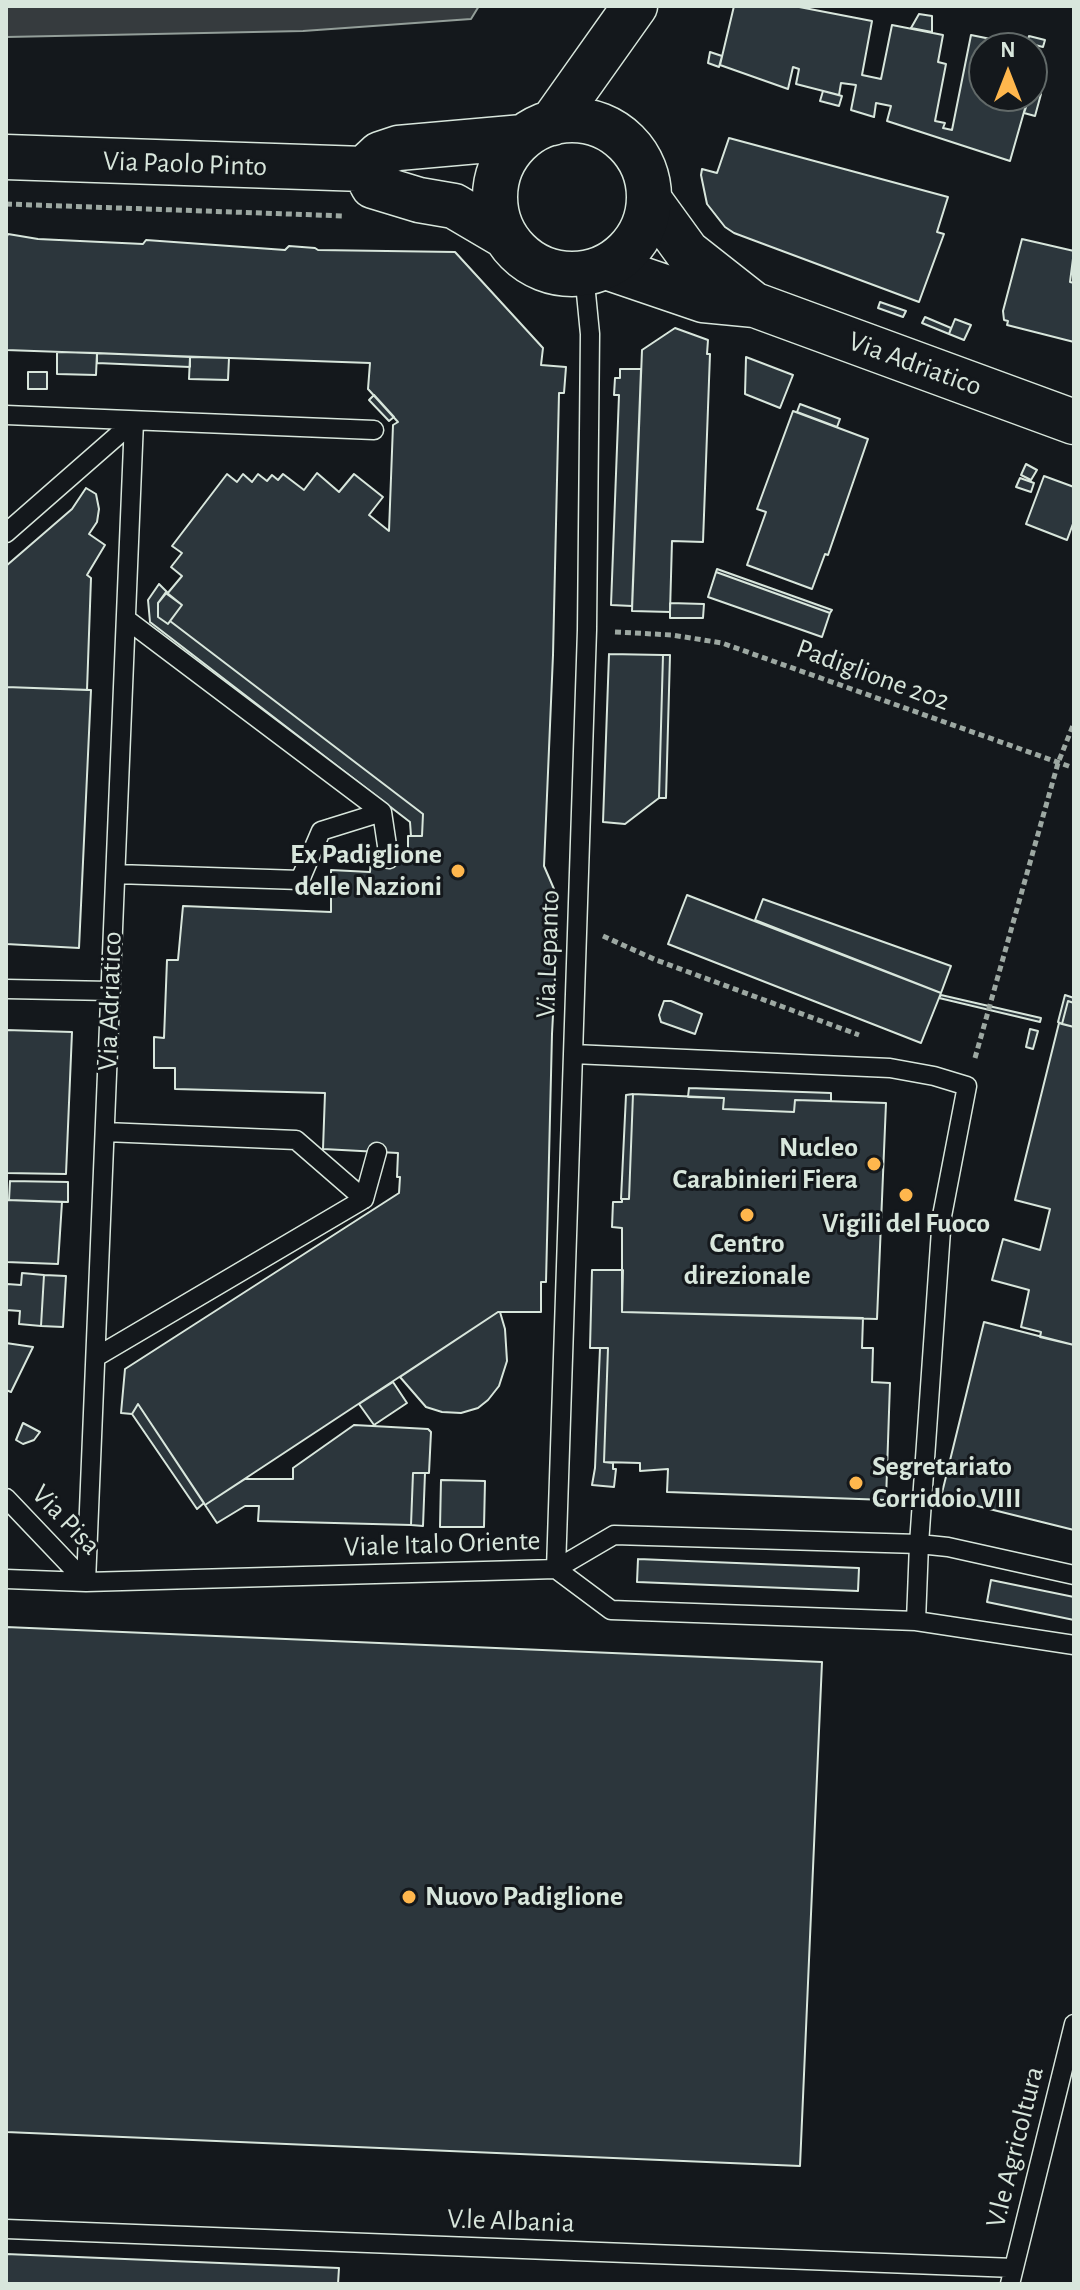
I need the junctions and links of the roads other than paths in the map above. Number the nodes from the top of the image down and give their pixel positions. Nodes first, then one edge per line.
1 (635, 6) edge
2 (538, 130) junction
3 (6, 157) edge
4 (364, 169) junction
5 (650, 201) junction
6 (505, 236) junction
7 (595, 270) junction
8 (755, 305) junction
9 (6, 415) edge
10 (134, 421) junction
11 (1074, 422) edge
12 (374, 430) dead end
13 (6, 533) edge
14 (126, 619) junction
15 (382, 812) junction
16 (389, 859) dead end
17 (116, 874) junction
18 (6, 989) edge
19 (111, 991) junction
20 (573, 1054) junction
21 (105, 1132) junction
22 (377, 1152) dead end
23 (364, 1199) junction
24 (96, 1357) junction
25 (6, 1498) edge
26 (919, 1544) junction
27 (556, 1569) junction
28 (1074, 1575) edge
29 (6, 1579) edge
30 (86, 1582) junction
31 (916, 1621) junction
32 (1074, 1645) edge
33 (1074, 2024) edge
34 (6, 2229) edge
35 (1012, 2276) edge

1 - 2 main road
2 - 4 main road
2 - 5 main road
2 - 6 main road
3 - 4 main road, Via Paolo Pinto
4 - 6 main road
5 - 7 main road
5 - 8 main road, Via Adriatico
6 - 7 main road
7 - 8 main road, Via Adriatico
7 - 20 lane, Via Lepanto
8 - 11 main road, Via Adriatico
9 - 10 lane
10 - 12 lane
10 - 13 lane
10 - 14 lane, Via Adriatico
14 - 15 lane
14 - 17 lane, Via Adriatico
15 - 16 lane
15 - 17 lane
17 - 19 lane, Via Adriatico
18 - 19 lane
19 - 21 lane, Via Adriatico
20 - 26 lane
20 - 27 lane, Via Lepanto
21 - 23 lane
21 - 24 lane, Via Adriatico
22 - 23 lane
23 - 24 lane
24 - 30 lane, Via Adriatico
25 - 30 lane, Via Pisa
26 - 27 lane, Viale Italo Oriente
26 - 28 lane, Viale Italo Oriente
26 - 31 lane
27 - 30 lane, Viale Italo Oriente
27 - 31 lane
29 - 30 lane, Viale Italo Oriente
31 - 32 lane
33 - 35 lane, V.le Agricoltura
34 - 35 lane, V.le Albania

